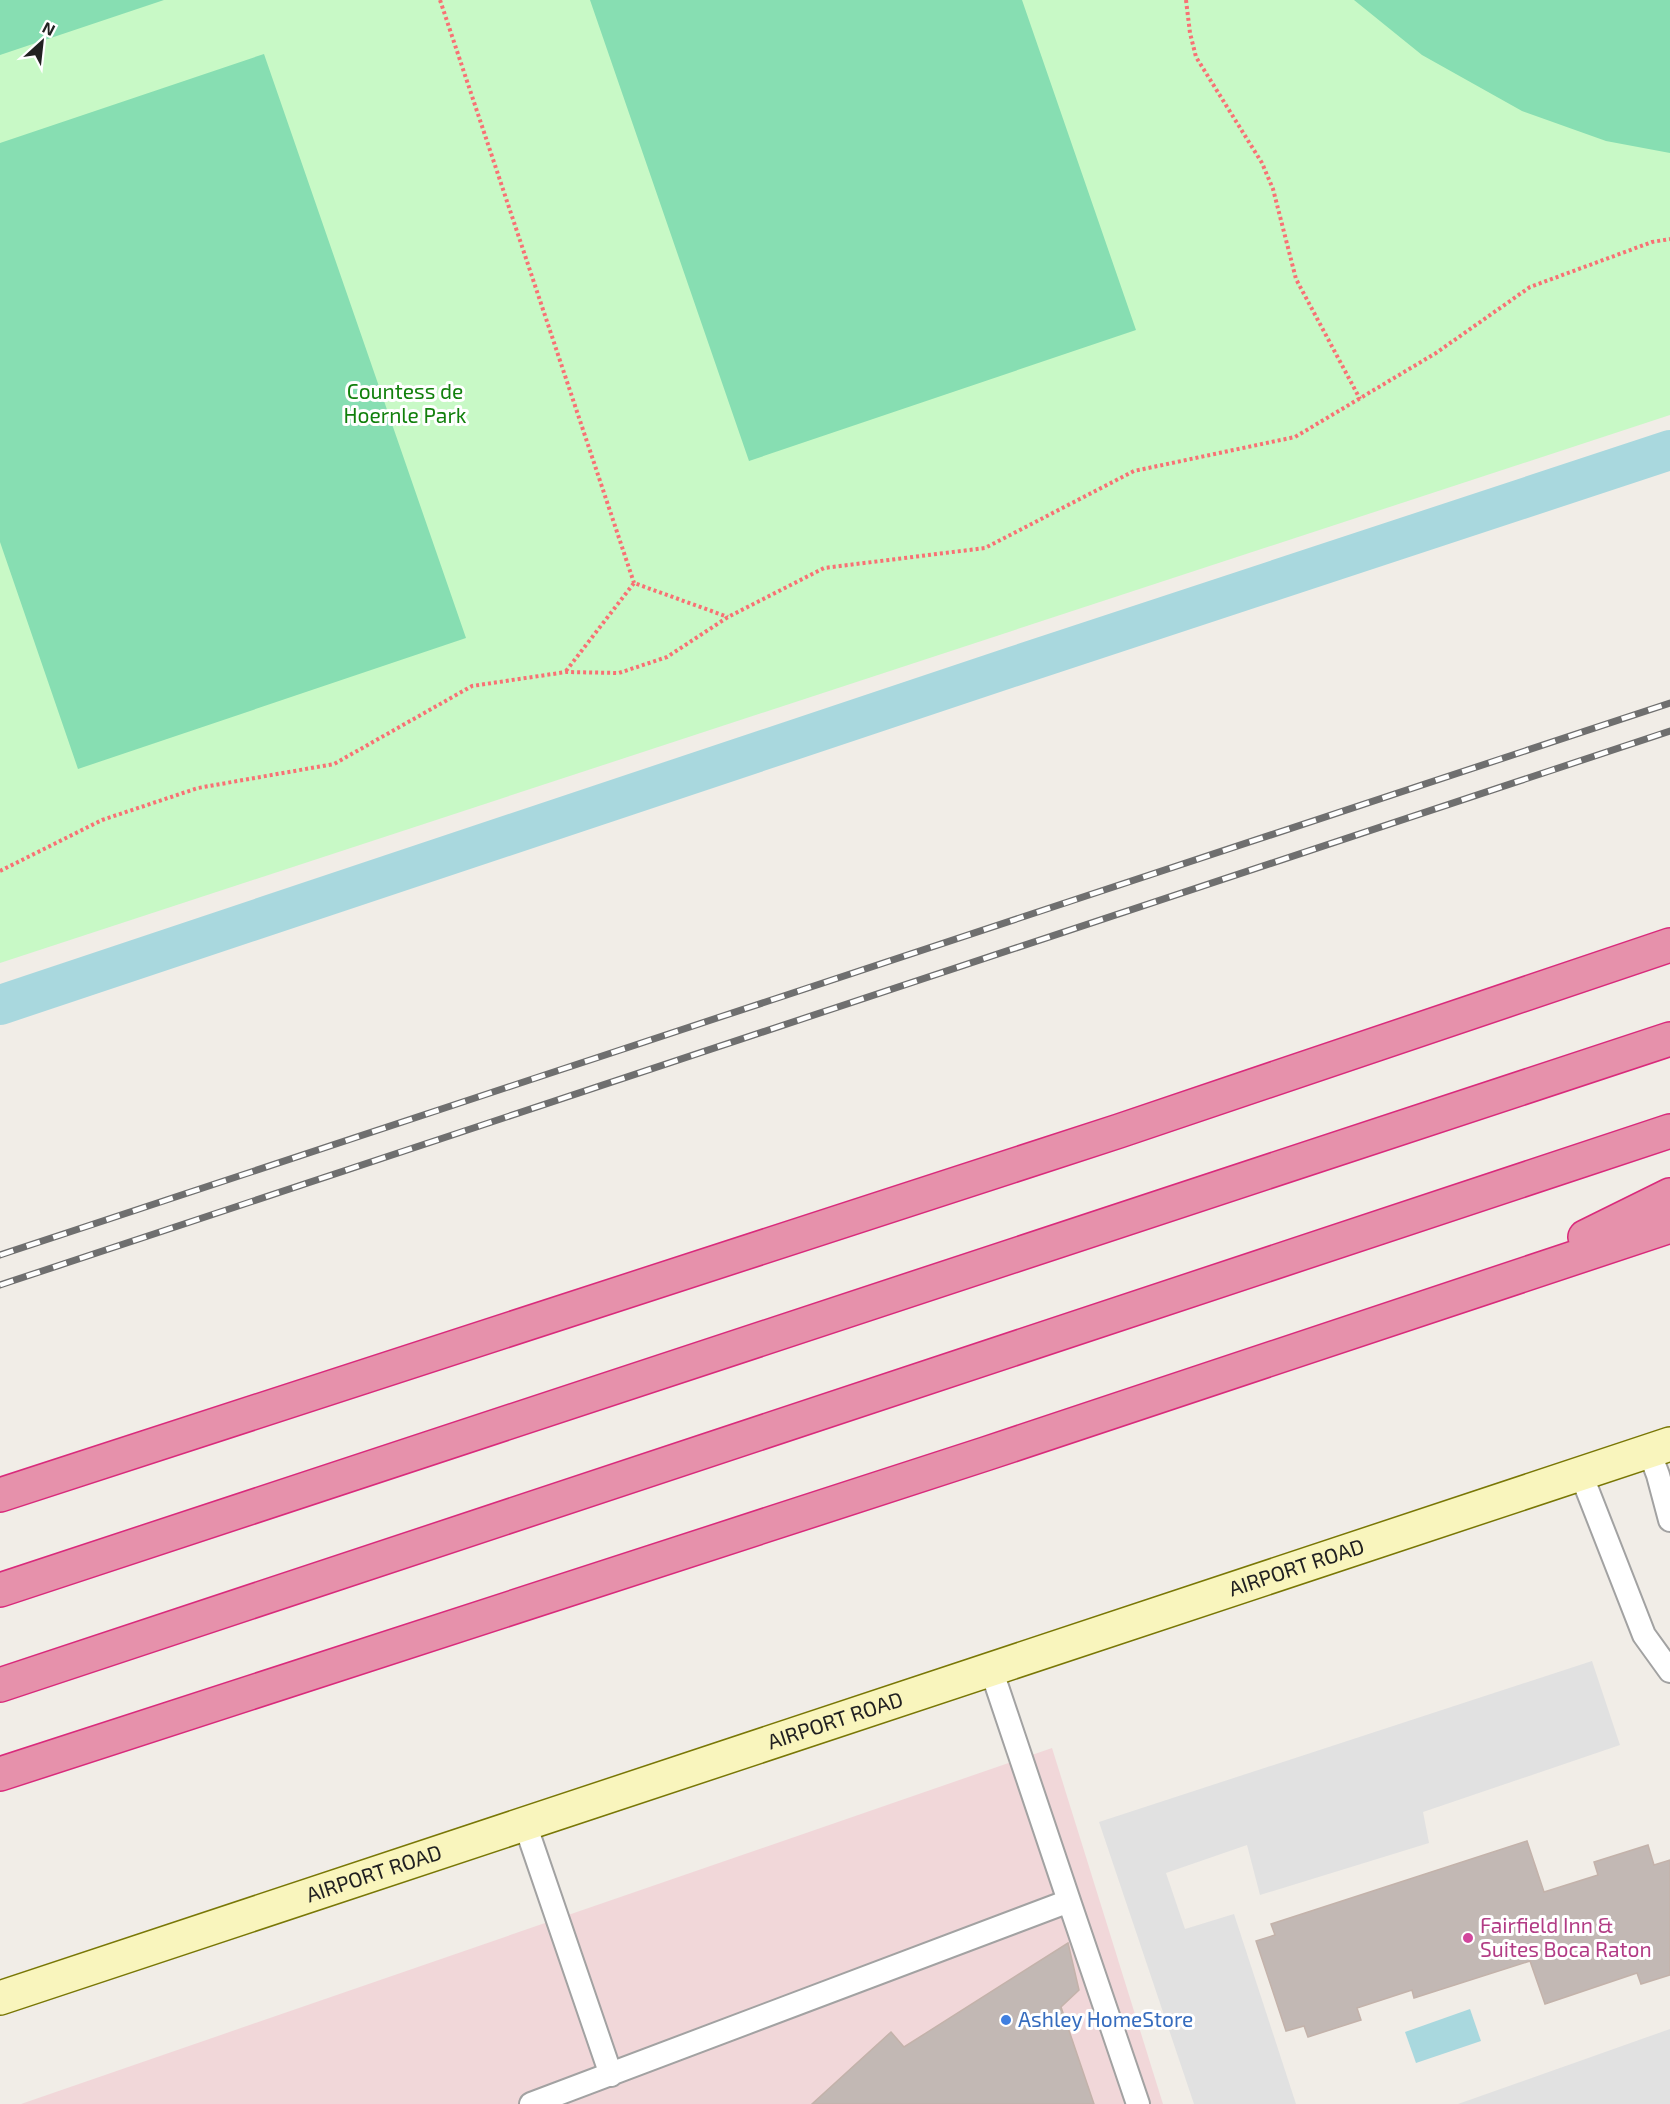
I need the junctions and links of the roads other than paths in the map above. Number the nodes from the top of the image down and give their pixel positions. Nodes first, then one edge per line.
1 (1670, 945) edge
2 (1670, 1039) edge
3 (1670, 1131) edge
4 (1670, 1195) edge
5 (1670, 1226) edge
6 (1471, 1293) junction
7 (1659, 1448) edge
8 (1581, 1474) junction
9 (0, 1495) edge
10 (1670, 1520) edge
11 (0, 1590) edge
12 (991, 1669) junction
13 (1670, 1671) edge
14 (0, 1685) edge
15 (0, 1774) edge
16 (525, 1824) junction
17 (1070, 1901) junction
18 (0, 1998) edge
19 (611, 2075) junction
20 (531, 2104) edge
21 (1138, 2104) edge

1 - 9 highway
2 - 11 highway
3 - 14 highway
4 - 6 highway
5 - 6 highway
6 - 15 highway
7 - 8 street, AIRPORT ROAD
7 - 10 lane
8 - 12 street, AIRPORT ROAD
8 - 13 lane
12 - 16 street, AIRPORT ROAD
12 - 17 lane
16 - 18 street, AIRPORT ROAD
16 - 19 lane
17 - 19 lane
17 - 21 lane
19 - 20 lane

